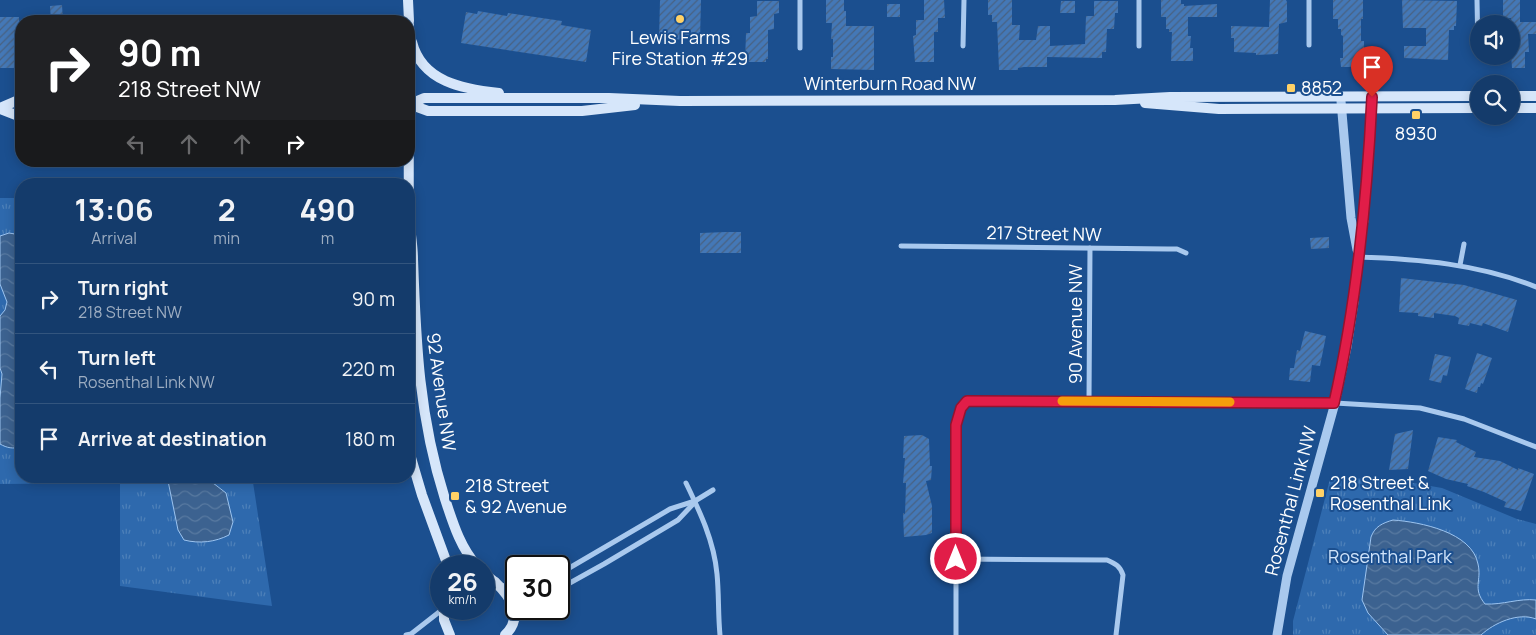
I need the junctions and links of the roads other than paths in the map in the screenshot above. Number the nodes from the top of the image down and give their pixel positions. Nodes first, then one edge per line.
1 (408, 0) edge
2 (800, 0) edge
3 (964, 0) edge
4 (1139, 0) edge
5 (1309, 0) edge
6 (1477, 0) edge
7 (409, 15) edge
8 (1477, 15) edge
9 (964, 46) dead end
10 (1139, 46) dead end
11 (1309, 46) dead end
12 (800, 48) dead end
13 (415, 54) edge
14 (1340, 96) junction
15 (1470, 96) edge
16 (1520, 96) edge
17 (1536, 96) edge
18 (1372, 97) junction
19 (532, 98) junction
20 (1114, 100) junction
21 (666, 101) junction
22 (15, 102) edge
23 (415, 102) edge
24 (415, 106) edge
25 (1470, 108) edge
26 (1520, 108) edge
27 (1536, 108) edge
28 (0, 109) edge
29 (1341, 109) junction
30 (1372, 109) junction
31 (15, 115) edge
32 (1464, 244) dead end
33 (901, 246) dead end
34 (1090, 248) junction
35 (1186, 252) dead end
36 (1358, 258) junction
37 (1460, 265) junction
38 (1536, 287) edge
39 (415, 324) edge
40 (1089, 401) junction
41 (1334, 403) junction
42 (1536, 447) edge
43 (415, 471) edge
44 (686, 483) dead end
45 (713, 490) dead end
46 (695, 501) junction
47 (444, 555) edge
48 (469, 555) edge
49 (956, 559) junction
50 (570, 568) edge
51 (570, 583) edge
52 (495, 587) edge
53 (430, 620) edge
54 (444, 620) edge
55 (519, 620) edge
56 (510, 630) edge
57 (406, 635) edge
58 (450, 635) edge
59 (720, 635) edge
60 (956, 635) edge
61 (1116, 635) edge
62 (1276, 635) edge

1 - 7 main road
2 - 12 street
3 - 9 street
4 - 10 street
5 - 11 street
6 - 8 street
13 - 19 main road
14 - 18 main road, Winterburn Road NW
14 - 20 main road, Winterburn Road NW
14 - 29 street, Rosenthal Link NW
15 - 18 main road, Winterburn Road NW
16 - 17 main road
18 - 30 street, Rosenthal Link NW
19 - 21 main road, Winterburn Road NW
19 - 23 main road, Winterburn Road NW
20 - 21 main road, Winterburn Road NW
20 - 29 main road, Winterburn Road NW
21 - 24 main road, Winterburn Road NW
22 - 28 main road
25 - 30 main road, Winterburn Road NW
26 - 27 main road
28 - 31 main road
29 - 30 main road, Winterburn Road NW
29 - 36 street, Rosenthal Link NW
30 - 36 street, Rosenthal Link NW
32 - 37 street
33 - 34 street, 217 Street NW
34 - 35 street, 217 Street NW
34 - 40 street, 90 Avenue NW
36 - 37 street
36 - 41 street, Rosenthal Link NW
37 - 38 street
39 - 48 main road, 92 Avenue NW
40 - 41 street
40 - 49 street
41 - 42 street
41 - 62 street, Rosenthal Link NW
43 - 47 main road
44 - 46 street
45 - 46 street
46 - 50 street
46 - 51 street
46 - 59 street
49 - 60 street
49 - 61 street
52 - 56 main road
53 - 57 street
54 - 58 main road
55 - 56 street

